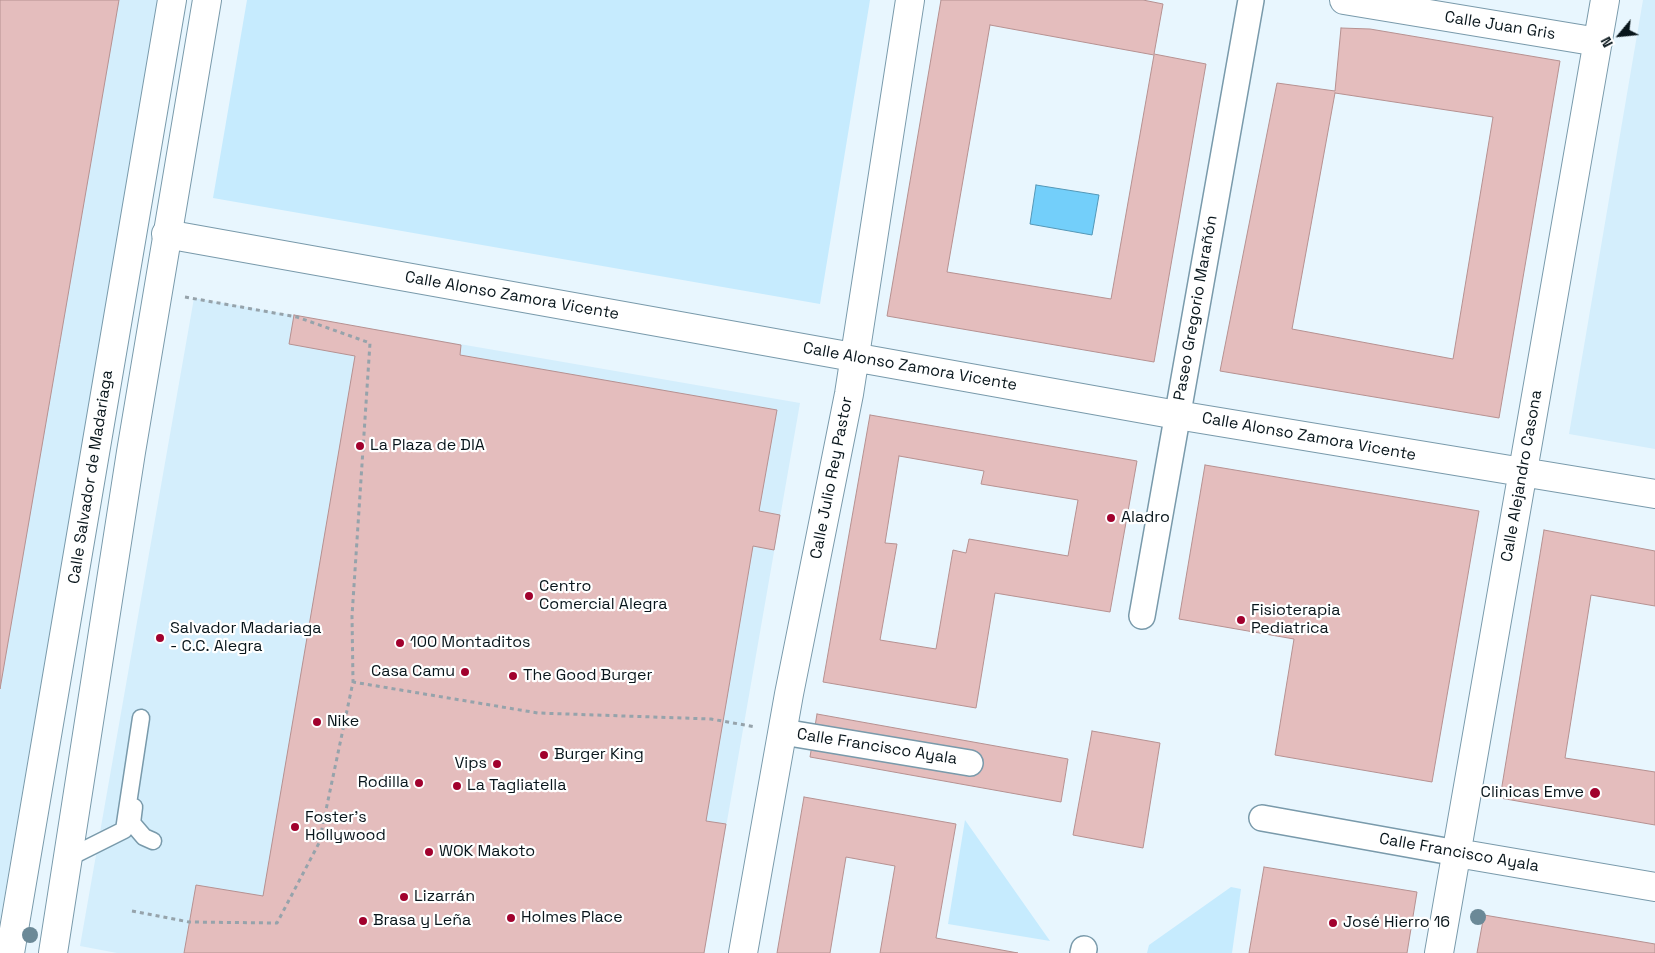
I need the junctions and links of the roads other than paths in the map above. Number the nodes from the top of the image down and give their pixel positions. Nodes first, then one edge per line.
1 (172, 0) edge
2 (207, 0) edge
3 (910, 0) edge
4 (1251, 0) edge
5 (1344, 0) edge
6 (1605, 0) edge
7 (1598, 42) junction
8 (166, 234) junction
9 (854, 358) junction
10 (1177, 415) junction
11 (1522, 473) junction
12 (1655, 494) edge
13 (1142, 616) dead end
14 (783, 732) junction
15 (970, 763) dead end
16 (1262, 818) dead end
17 (153, 841) dead end
18 (1457, 853) junction
19 (68, 858) junction
20 (1655, 887) edge
21 (10, 953) edge
22 (53, 953) edge
23 (742, 953) edge
24 (1439, 953) edge

1 - 21 street, Calle Salvador de Madariaga
2 - 8 street
3 - 9 street, Calle Julio Rey Pastor
4 - 10 street, Paseo Gregorio Marañón
5 - 7 street, Calle Juan Gris
6 - 7 street, Calle Alejandro Casona
7 - 11 street, Calle Alejandro Casona
8 - 9 street, Calle Alonso Zamora Vicente
8 - 19 street
9 - 10 street, Calle Alonso Zamora Vicente
9 - 14 street, Calle Julio Rey Pastor
10 - 11 street, Calle Alonso Zamora Vicente
10 - 13 street, Paseo Gregorio Marañón
11 - 12 street, Calle Alonso Zamora Vicente
11 - 18 street, Calle Alejandro Casona
14 - 15 street, Calle Francisco Ayala
14 - 23 street, Calle Julio Rey Pastor
16 - 18 street, Calle Francisco Ayala
17 - 19 lane
18 - 20 street, Calle Francisco Ayala
18 - 24 street, Calle Alejandro Casona
19 - 22 street

